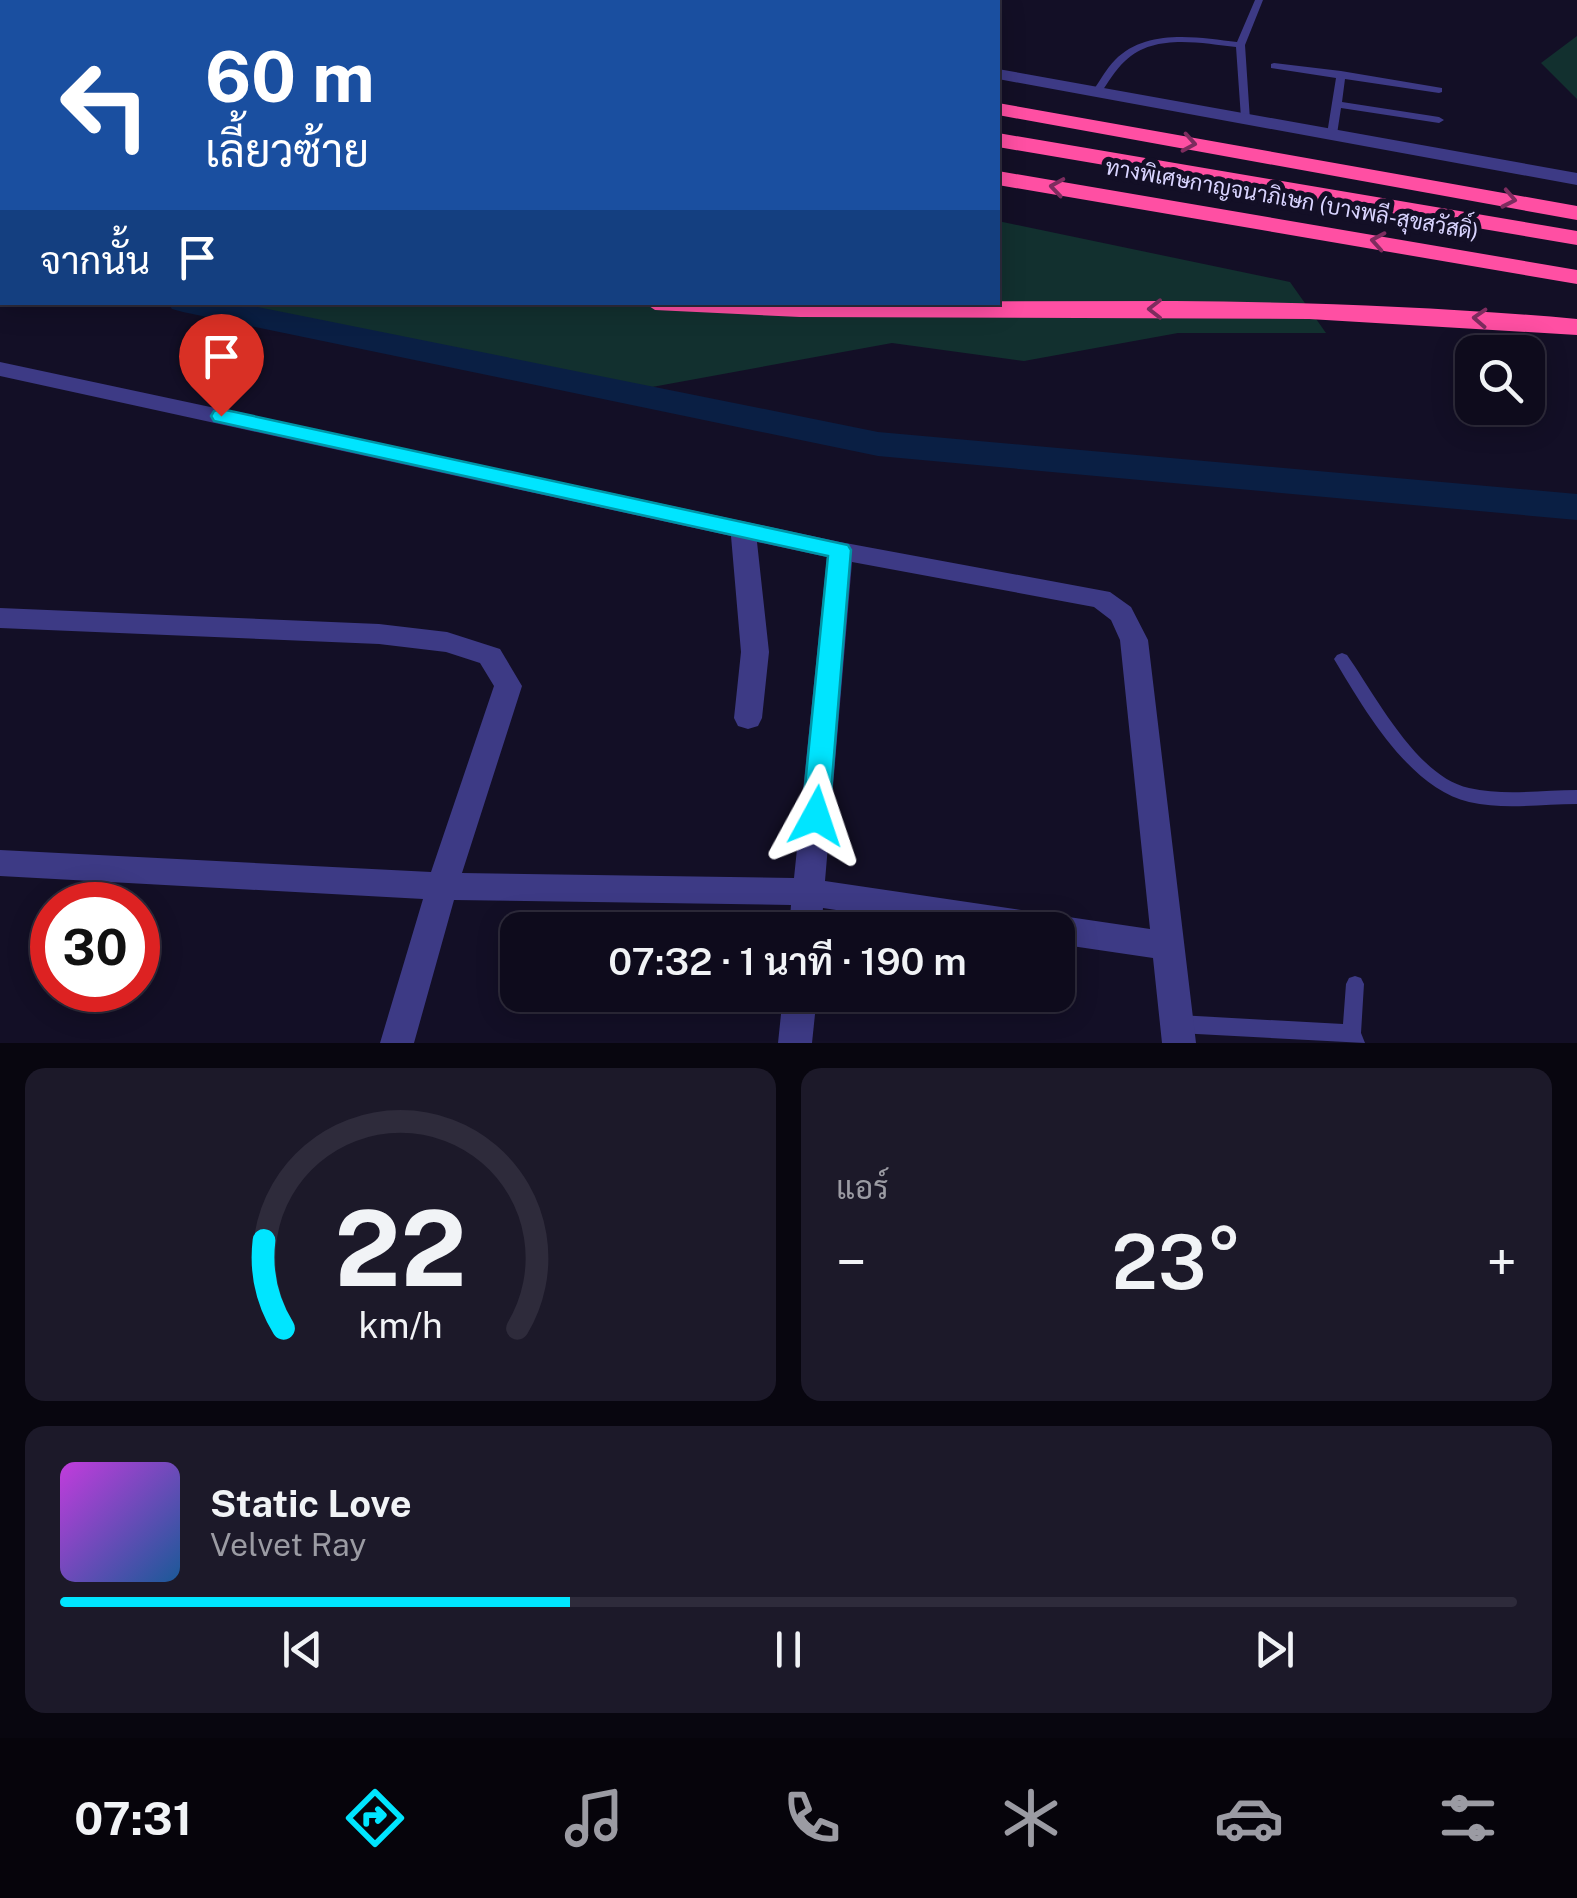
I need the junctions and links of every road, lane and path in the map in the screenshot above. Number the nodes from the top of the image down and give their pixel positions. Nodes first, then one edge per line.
1 (1259, 0) edge
2 (1240, 45) junction
3 (1274, 66) dead end
4 (1000, 74) edge
5 (1341, 74) junction
6 (1439, 90) dead end
7 (1097, 92) junction
8 (1336, 104) junction
9 (1000, 109) edge
10 (1246, 118) junction
11 (1439, 120) dead end
12 (1332, 134) junction
13 (1000, 140) edge
14 (1000, 178) edge
15 (1577, 179) edge
16 (1577, 213) edge
17 (1577, 238) edge
18 (1577, 277) edge
19 (717, 305) edge
20 (1577, 327) edge
21 (0, 369) edge
22 (743, 530) junction
23 (840, 550) junction
24 (0, 618) edge
25 (1342, 659) dead end
26 (748, 718) dead end
27 (1577, 797) edge
28 (0, 863) edge
29 (442, 886) junction
30 (809, 892) junction
31 (807, 912) edge
32 (1167, 946) junction
33 (1355, 984) dead end
34 (799, 1012) edge
35 (1178, 1034) edge
36 (1354, 1038) edge
37 (398, 1043) edge
38 (796, 1043) edge

1 - 2 lane
2 - 7 lane
2 - 10 lane
3 - 5 lane
4 - 7 street
5 - 6 lane
5 - 8 lane
7 - 10 street
8 - 11 lane
8 - 12 lane
9 -> 16 highway
10 - 12 street
12 - 15 street
13 - 17 highway, ทางพิเศษกาญจนาภิเษก (บางพลี-สุขสวัสดิ์)
18 -> 14 highway, ทางพิเศษกาญจนาภิเษก (บางพลี-สุขสวัสดิ์)
20 -> 19 highway
21 - 22 street
22 - 23 street
22 - 26 street
23 - 30 street
23 - 32 street
24 - 29 street
25 - 27 lane
28 - 29 street
29 - 30 street
29 - 37 street
30 - 31 street
30 - 32 street
32 - 35 street
33 - 36 lane
34 - 38 street
35 - 36 lane

